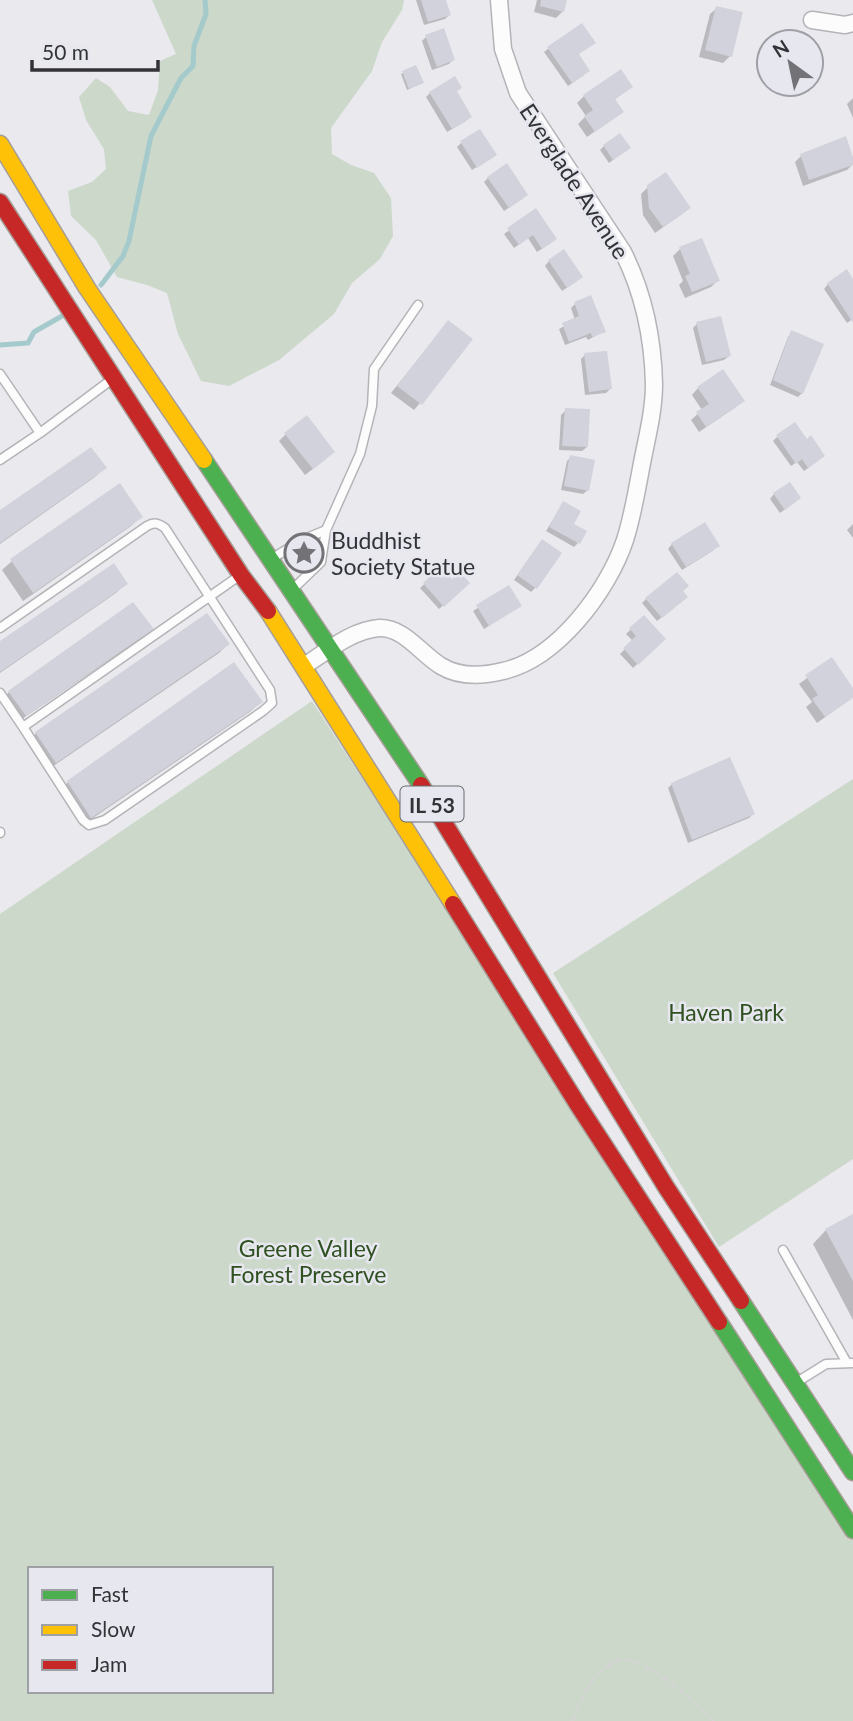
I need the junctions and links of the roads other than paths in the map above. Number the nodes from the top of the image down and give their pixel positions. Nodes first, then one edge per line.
1 (499, 0) edge
2 (812, 20) dead end
3 (853, 23) edge
4 (0, 144) edge
5 (0, 202) edge
6 (418, 305) dead end
7 (0, 374) edge
8 (113, 378) junction
9 (40, 433) junction
10 (0, 460) edge
11 (326, 530) junction
12 (271, 559) junction
13 (241, 575) junction
14 (292, 590) junction
15 (210, 596) junction
16 (0, 628) edge
17 (331, 649) junction
18 (304, 666) junction
19 (0, 693) edge
20 (23, 727) junction
21 (783, 1250) dead end
22 (850, 1363) edge
23 (794, 1383) junction
24 (853, 1472) edge
25 (853, 1530) edge

1 - 17 street, Everglade Avenue
2 - 3 street
4 - 12 main road, IL 53
5 - 8 main road, IL 53
6 - 11 lane
7 - 9 lane
8 - 9 lane
8 - 13 main road, IL 53
9 - 10 lane
11 - 12 lane
11 - 14 lane
12 - 14 main road, IL 53
13 - 15 lane
13 - 18 main road, IL 53
14 - 17 main road, IL 53
15 - 16 lane
15 - 20 lane
15 - 20 lane
17 - 18 street, Everglade Avenue
17 - 23 main road, IL 53
18 - 25 main road, IL 53
19 - 20 lane
21 - 22 lane
22 - 23 lane
23 - 24 main road, IL 53

